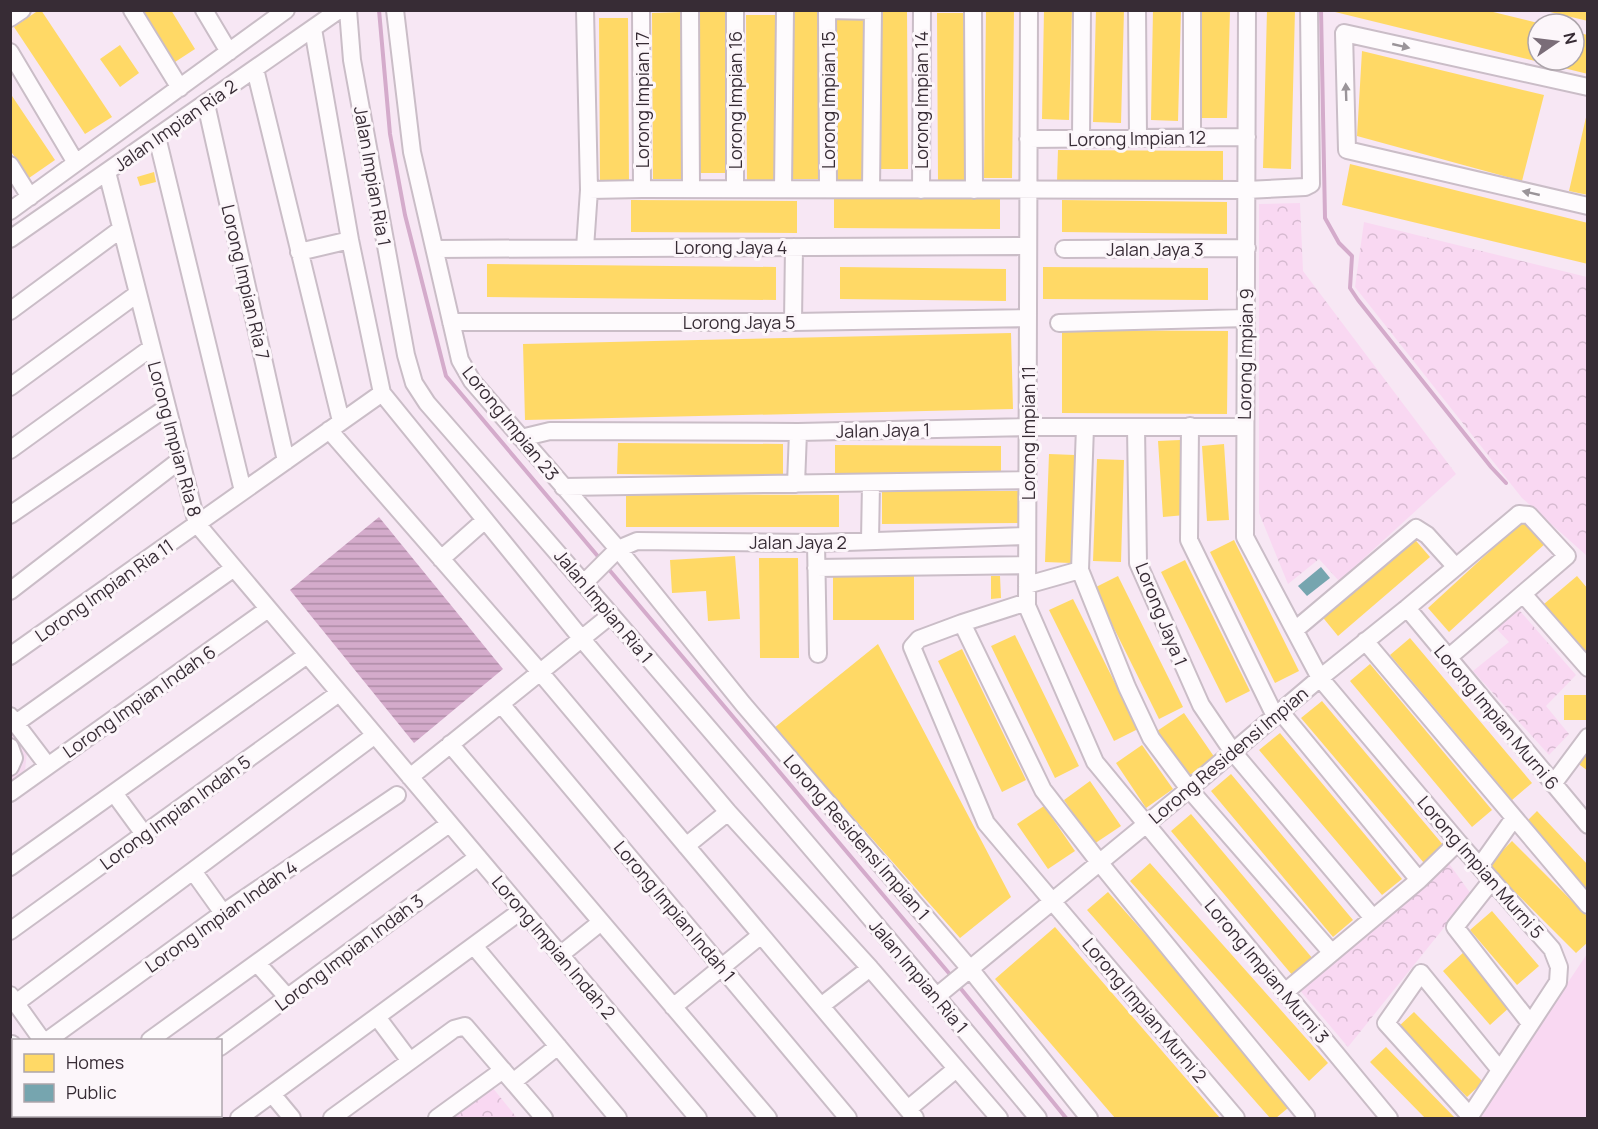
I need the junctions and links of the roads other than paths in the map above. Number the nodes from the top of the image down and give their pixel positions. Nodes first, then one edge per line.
1 (21, 10) edge
2 (132, 10) edge
3 (204, 10) edge
4 (339, 10) edge
5 (348, 10) edge
6 (395, 10) edge
7 (585, 10) edge
8 (642, 10) edge
9 (690, 10) edge
10 (735, 10) edge
11 (777, 10) edge
12 (828, 10) edge
13 (922, 10) edge
14 (974, 10) edge
15 (1029, 10) edge
16 (1082, 10) edge
17 (1137, 10) edge
18 (1192, 10) edge
19 (1247, 10) edge
20 (1309, 10) edge
21 (785, 11) edge
22 (873, 11) edge
23 (277, 13) edge
24 (10, 18) edge
25 (313, 29) junction
26 (10, 52) edge
27 (229, 52) junction
28 (255, 69) junction
29 (1587, 87) edge
30 (180, 88) junction
31 (206, 104) junction
32 (1192, 136) junction
33 (157, 137) junction
34 (1138, 137) junction
35 (1247, 137) junction
36 (1081, 138) junction
37 (1028, 139) junction
38 (76, 163) junction
39 (10, 165) edge
40 (106, 172) junction
41 (642, 189) junction
42 (691, 189) junction
43 (735, 189) junction
44 (783, 189) junction
45 (828, 189) junction
46 (871, 189) junction
47 (589, 190) junction
48 (921, 190) junction
49 (974, 190) junction
50 (1028, 190) junction
51 (1246, 190) junction
52 (30, 197) junction
53 (1587, 206) edge
54 (10, 211) edge
55 (121, 229) junction
56 (10, 239) edge
57 (350, 240) junction
58 (1028, 246) junction
59 (794, 247) junction
60 (585, 248) junction
61 (1246, 248) junction
62 (435, 249) junction
63 (1064, 249) dead end
64 (299, 252) junction
65 (137, 294) junction
66 (10, 311) edge
67 (1028, 318) junction
68 (1246, 318) junction
69 (451, 322) junction
70 (793, 322) junction
71 (1059, 323) dead end
72 (151, 348) junction
73 (10, 387) edge
74 (382, 393) junction
75 (166, 408) junction
76 (335, 425) junction
77 (1190, 426) junction
78 (1028, 427) junction
79 (1085, 427) junction
80 (1136, 427) junction
81 (1245, 427) junction
82 (798, 432) junction
83 (521, 438) junction
84 (10, 450) edge
85 (180, 460) junction
86 (285, 461) junction
87 (1028, 480) junction
88 (871, 483) junction
89 (796, 484) junction
90 (563, 487) junction
91 (243, 491) junction
92 (10, 515) edge
93 (485, 520) junction
94 (197, 524) junction
95 (1028, 536) junction
96 (870, 542) junction
97 (816, 543) junction
98 (613, 555) junction
99 (441, 559) junction
100 (1028, 565) junction
101 (1455, 567) junction
102 (234, 568) junction
103 (816, 568) junction
104 (1080, 570) junction
105 (590, 578) junction
106 (1027, 585) junction
107 (10, 591) edge
108 (1523, 594) junction
109 (1027, 602) junction
110 (1407, 608) junction
111 (268, 609) junction
112 (610, 615) junction
113 (962, 623) junction
114 (1295, 630) junction
115 (581, 638) junction
116 (1365, 641) junction
117 (818, 654) dead end
118 (307, 655) junction
119 (10, 656) edge
120 (1448, 658) junction
121 (1587, 668) edge
122 (540, 672) junction
123 (1320, 678) junction
124 (339, 693) junction
125 (501, 704) junction
126 (743, 704) joint
127 (1278, 713) junction
128 (13, 719) edge
129 (375, 735) junction
130 (1587, 737) edge
131 (450, 744) junction
132 (10, 747) edge
133 (1233, 752) junction
134 (48, 766) junction
135 (10, 767) edge
136 (410, 777) junction
137 (1553, 784) junction
138 (1189, 789) junction
139 (10, 793) edge
140 (114, 793) junction
141 (398, 795) dead end
142 (728, 812) junction
143 (1514, 818) junction
144 (1145, 823) junction
145 (449, 824) junction
146 (1587, 825) edge
147 (144, 834) junction
148 (1458, 842) junction
149 (686, 846) junction
150 (477, 857) junction
151 (1099, 862) junction
152 (1480, 866) junction
153 (10, 867) edge
154 (193, 871) junction
155 (1419, 880) junction
156 (1492, 880) junction
157 (1053, 900) junction
158 (1587, 905) edge
159 (522, 910) junction
160 (223, 913) junction
161 (1373, 918) junction
162 (601, 922) junction
163 (10, 931) edge
164 (760, 934) junction
165 (474, 946) junction
166 (1332, 953) junction
167 (560, 955) junction
168 (257, 963) junction
169 (721, 967) junction
170 (870, 968) junction
171 (967, 973) junction
172 (943, 992) junction
173 (1285, 992) junction
174 (288, 998) junction
175 (13, 999) edge
176 (821, 1006) junction
177 (673, 1007) junction
178 (377, 1017) junction
179 (1530, 1023) junction
180 (41, 1039) edge
181 (51, 1039) edge
182 (153, 1039) edge
183 (222, 1046) edge
184 (558, 1046) junction
185 (410, 1061) junction
186 (956, 1069) junction
187 (1500, 1070) junction
188 (508, 1076) junction
189 (272, 1094) junction
190 (912, 1114) edge
191 (239, 1119) edge
192 (292, 1119) edge
193 (332, 1119) edge
194 (437, 1119) edge
195 (544, 1119) edge
196 (618, 1119) edge
197 (698, 1119) edge
198 (768, 1119) edge
199 (848, 1119) edge
200 (999, 1119) edge
201 (1038, 1119) edge
202 (1089, 1119) edge
203 (1236, 1119) edge
204 (1305, 1119) edge
205 (1389, 1119) edge

1 - 24 street
2 - 30 street
3 - 27 street
4 - 25 street, Jalan Impian Ria 2
5 - 105 street, Jalan Impian Ria 1
6 - 62 street, Lorong Impian 23
7 - 47 street
8 - 41 street, Lorong Impian 17
9 - 42 street
10 - 43 street, Lorong Impian 16
11 - 21 street
12 - 22 street
12 - 45 street, Lorong Impian 15
13 - 48 street, Lorong Impian 14
14 - 49 street
15 - 37 street, Lorong Impian 11
16 - 36 street
17 - 34 street
18 - 32 street
19 - 35 street, Lorong Impian 9
20 - 51 street
21 - 44 street
22 - 46 street
23 - 27 street, Jalan Impian Ria 2
25 - 28 street, Jalan Impian Ria 2
25 - 57 street, Jalan Impian Ria 1
26 - 38 street
27 - 30 street, Jalan Impian Ria 2
28 - 31 street, Jalan Impian Ria 2
28 - 64 street
53 -> 29 street
30 - 38 street, Jalan Impian Ria 2
31 - 33 street, Jalan Impian Ria 2
31 - 86 street, Lorong Impian Ria 7
32 - 34 street, Lorong Impian 12
32 - 35 street, Lorong Impian 12
33 - 40 street, Jalan Impian Ria 2
33 - 91 street
34 - 36 street, Lorong Impian 12
35 - 51 street, Lorong Impian 9
36 - 37 street, Lorong Impian 12
37 - 50 street, Lorong Impian 11
38 - 52 street, Jalan Impian Ria 2
39 - 52 street
40 - 55 street, Lorong Impian Ria 8
40 - 56 street, Jalan Impian Ria 2
41 - 42 street
41 - 47 street
42 - 43 street
43 - 44 street
44 - 45 street
45 - 46 street
46 - 48 street
47 - 60 street
48 - 49 street
49 - 50 street
50 - 51 street
50 - 58 street, Lorong Impian 11
51 - 61 street, Lorong Impian 9
52 - 54 street, Jalan Impian Ria 2
55 - 65 street, Lorong Impian Ria 8
55 - 66 street
57 - 64 street
57 - 74 street, Jalan Impian Ria 1
58 - 59 street, Lorong Jaya 4
58 - 67 street, Lorong Impian 11
59 - 60 street, Lorong Jaya 4
59 - 70 street
60 - 62 street, Lorong Jaya 4
61 - 63 street, Jalan Jaya 3
61 - 68 street, Lorong Impian 9
62 - 69 street, Lorong Impian 23
64 - 76 street
65 - 72 street, Lorong Impian Ria 8
65 - 73 street
67 - 70 street, Lorong Jaya 5
67 - 78 street, Lorong Impian 11
68 - 71 street
68 - 81 street, Lorong Impian 9
69 - 70 street, Lorong Jaya 5
69 - 83 street, Lorong Impian 23
72 - 75 street, Lorong Impian Ria 8
72 - 84 street
74 - 76 street, Lorong Impian Ria 11
74 - 93 street, Jalan Impian Ria 1
75 - 85 street, Lorong Impian Ria 8
75 - 92 street
76 - 86 street, Lorong Impian Ria 11
76 - 99 street
77 - 80 street, Jalan Jaya 1
77 - 81 street, Jalan Jaya 1
77 - 127 street
78 - 79 street, Jalan Jaya 1
78 - 82 street, Jalan Jaya 1
78 - 87 street, Lorong Impian 11
79 - 80 street, Jalan Jaya 1
79 - 104 street
80 - 133 street, Lorong Jaya 1
81 - 114 street, Lorong Impian 9
82 - 83 street, Jalan Jaya 1
82 - 89 street
83 - 90 street, Lorong Impian 23
85 - 94 street, Lorong Impian Ria 8
85 - 107 street
86 - 91 street, Lorong Impian Ria 11
87 - 88 street
87 - 95 street, Lorong Impian 11
88 - 89 street
88 - 96 street
89 - 90 street
90 - 98 street, Lorong Impian 23
91 - 94 street, Lorong Impian Ria 11
93 - 99 street
93 - 115 street, Jalan Impian Ria 1
94 - 102 street, Lorong Impian Ria 8
94 - 119 street, Lorong Impian Ria 11
95 - 96 street, Jalan Jaya 2
95 - 100 street, Lorong Impian 11
96 - 97 street, Jalan Jaya 2
97 - 98 street, Jalan Jaya 2
97 - 103 street
98 - 105 street, Jalan Jaya 2
98 - 126 street, Lorong Impian 23
99 - 122 street
100 - 103 street
100 - 106 street, Lorong Impian 11
101 - 108 street, Lorong Residensi Impian
101 - 110 street, Lorong Residensi Impian
101 - 114 street
102 - 111 street, Lorong Impian Ria 8
102 - 128 street
103 - 117 street
104 - 106 street
104 - 138 street
105 - 112 street, Jalan Impian Ria 1
106 - 109 street, Lorong Impian 11
108 - 120 street
108 - 121 street
109 - 113 street
109 - 144 street, Lorong Impian 11
110 - 116 street, Lorong Residensi Impian
110 - 120 street, Lorong Impian Murni 6
111 - 118 street, Lorong Impian Ria 8
111 - 134 street, Lorong Impian Indah 6
112 - 115 street
112 - 172 street, Jalan Impian Ria 1
113 - 151 street
113 - 157 street, Lorong Impian Murni 2
114 - 123 street, Lorong Impian 9
115 - 122 street
115 - 142 street, Jalan Impian Ria 1
116 - 123 street, Lorong Residensi Impian
116 - 143 street
118 - 124 street, Lorong Impian Ria 8
118 - 140 street
120 - 137 street, Lorong Impian Murni 6
122 - 125 street
122 - 149 street
123 - 127 street, Lorong Residensi Impian
123 - 148 street, Lorong Impian Murni 5
124 - 129 street, Lorong Impian Ria 8
124 - 147 street, Lorong Impian Indah 5
125 - 131 street
125 - 169 street, Lorong Impian Indah 1
126 - 171 street, Lorong Residensi Impian 1
127 - 133 street, Lorong Residensi Impian
127 - 155 street
128 - 134 street
129 - 136 street, Lorong Impian Ria 8
129 - 154 street
130 - 137 street
131 - 136 street
131 - 162 street
132 - 135 street
133 - 138 street, Lorong Residensi Impian
133 - 161 street, Lorong Jaya 1
134 - 139 street, Lorong Impian Indah 6
136 - 145 street, Lorong Impian Indah 2
137 - 146 street, Lorong Impian Murni 6
138 - 144 street, Lorong Residensi Impian
138 - 166 street
140 - 147 street
140 - 153 street
141 - 160 street, Lorong Impian Indah 4
142 - 149 street
142 - 170 street, Jalan Impian Ria 1
143 - 152 street
143 - 158 street
144 - 151 street, Lorong Residensi Impian
144 - 173 street, Lorong Impian Murni 3
145 - 150 street, Lorong Impian Indah 2
145 - 168 street
147 - 163 street, Lorong Impian Indah 5
148 - 152 street, Lorong Impian Murni 5
148 - 155 street
149 - 164 street
150 - 159 street, Lorong Impian Indah 2
150 - 174 street, Lorong Impian Indah 3
151 - 157 street, Lorong Residensi Impian
151 - 204 street
152 - 156 street, Lorong Impian Murni 5
154 - 160 street
154 - 175 street
155 - 161 street
156 - 179 street, Lorong Impian Murni 5
156 - 179 street
157 - 171 street, Lorong Residensi Impian
157 - 203 street, Lorong Impian Murni 2
159 - 165 street
159 - 167 street, Lorong Impian Indah 2
160 - 181 street, Lorong Impian Indah 4
161 - 166 street
162 - 167 street
162 - 177 street
164 - 169 street
164 - 176 street
165 - 178 street
165 - 184 street
166 - 173 street
167 - 197 street, Lorong Impian Indah 2
168 - 174 street
168 - 182 street
169 - 177 street
169 - 199 street, Lorong Impian Indah 1
170 - 176 street
170 - 186 street, Jalan Impian Ria 1
171 - 172 street, Lorong Residensi Impian
171 - 202 street, Lorong Residensi Impian 1
172 - 201 street, Jalan Impian Ria 1
173 - 205 street, Lorong Impian Murni 3
174 - 183 street, Lorong Impian Indah 3
175 - 180 street
176 - 190 street
177 - 198 street
178 - 185 street
178 - 189 street
179 - 187 street, Lorong Impian Murni 5
184 - 188 street
184 - 196 street
185 - 188 street
185 - 193 street
186 - 190 street
186 - 200 street, Jalan Impian Ria 1
187 - 187 street, Lorong Impian Murni 5
188 - 194 street
188 - 195 street
189 - 191 street
189 - 192 street

